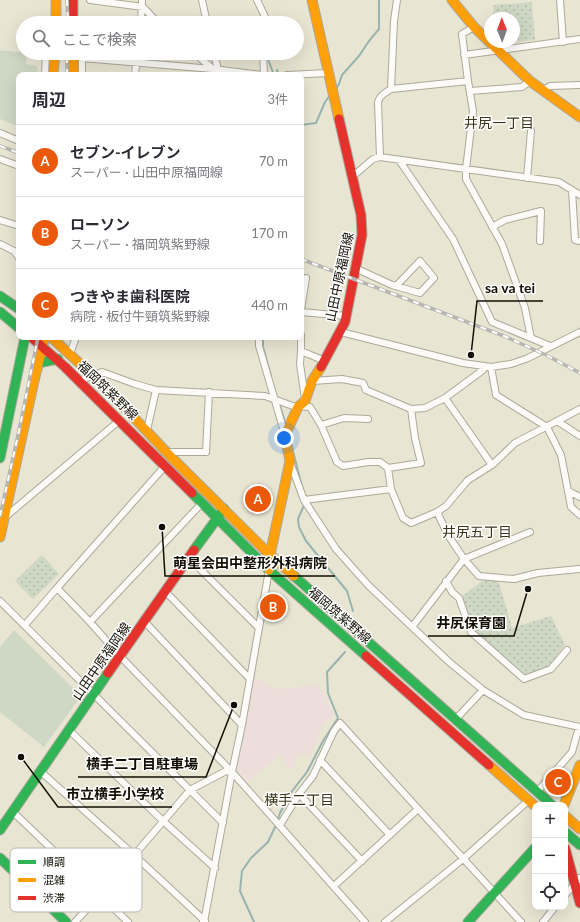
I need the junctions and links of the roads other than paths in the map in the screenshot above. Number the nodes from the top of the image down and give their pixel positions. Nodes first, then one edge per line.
1 (56, 0) edge
2 (73, 0) edge
3 (90, 0) edge
4 (142, 0) edge
5 (202, 0) edge
6 (257, 0) edge
7 (312, 0) edge
8 (397, 0) edge
9 (452, 0) edge
10 (560, 0) edge
11 (142, 7) junction
12 (56, 16) edge
13 (74, 16) edge
14 (141, 16) edge
15 (151, 16) edge
16 (205, 16) edge
17 (265, 16) edge
18 (474, 26) junction
19 (580, 39) edge
20 (563, 42) junction
21 (498, 51) junction
22 (464, 55) junction
23 (46, 60) edge
24 (54, 60) edge
25 (73, 60) edge
26 (82, 60) edge
27 (116, 60) edge
28 (136, 60) edge
29 (203, 60) edge
30 (215, 60) edge
31 (263, 60) edge
32 (136, 63) junction
33 (216, 71) edge
34 (45, 72) edge
35 (53, 72) edge
36 (74, 72) edge
37 (82, 72) edge
38 (135, 72) edge
39 (228, 72) edge
40 (263, 72) edge
41 (328, 73) junction
42 (304, 74) edge
43 (530, 80) junction
44 (468, 81) junction
45 (580, 85) edge
46 (391, 89) junction
47 (543, 90) junction
48 (470, 91) junction
49 (580, 117) edge
50 (532, 131) dead end
51 (0, 133) edge
52 (16, 140) edge
53 (380, 157) junction
54 (0, 159) edge
55 (399, 160) junction
56 (16, 165) edge
57 (466, 169) junction
58 (352, 177) junction
59 (527, 178) junction
60 (572, 190) junction
61 (580, 195) edge
62 (0, 220) edge
63 (16, 225) edge
64 (492, 227) junction
65 (540, 241) dead end
66 (580, 241) edge
67 (0, 244) edge
68 (16, 254) edge
69 (355, 268) junction
70 (306, 278) dead end
71 (396, 286) junction
72 (304, 291) edge
73 (0, 296) edge
74 (16, 307) edge
75 (304, 311) edge
76 (0, 312) edge
77 (346, 316) junction
78 (16, 325) edge
79 (341, 332) junction
80 (580, 332) edge
81 (531, 338) junction
82 (24, 340) edge
83 (55, 340) edge
84 (75, 340) edge
85 (259, 340) edge
86 (301, 340) edge
87 (44, 341) edge
88 (550, 346) junction
89 (301, 351) junction
90 (70, 354) junction
91 (58, 359) junction
92 (325, 361) junction
93 (38, 363) junction
94 (488, 366) junction
95 (92, 375) junction
96 (79, 381) junction
97 (312, 381) junction
98 (156, 390) junction
99 (209, 392) junction
100 (445, 398) junction
101 (275, 399) junction
102 (299, 404) junction
103 (411, 409) junction
104 (580, 409) edge
105 (368, 419) dead end
106 (120, 420) junction
107 (557, 421) junction
108 (321, 425) junction
109 (547, 427) junction
110 (147, 430) junction
111 (287, 431) junction
112 (580, 436) edge
113 (167, 452) junction
114 (0, 458) edge
115 (290, 461) junction
116 (492, 465) junction
117 (165, 466) junction
118 (388, 468) junction
119 (391, 489) junction
120 (568, 491) junction
121 (580, 497) edge
122 (304, 499) junction
123 (202, 503) junction
124 (224, 508) junction
125 (437, 512) junction
126 (580, 516) edge
127 (217, 517) junction
128 (2, 520) edge
129 (530, 532) dead end
130 (0, 537) edge
131 (270, 555) junction
132 (188, 557) junction
133 (464, 559) junction
134 (580, 568) edge
135 (268, 570) junction
136 (446, 581) junction
137 (57, 588) junction
138 (166, 591) junction
139 (0, 601) edge
140 (90, 622) junction
141 (144, 622) junction
142 (25, 625) junction
143 (412, 627) junction
144 (258, 628) junction
145 (567, 650) dead end
146 (120, 656) junction
147 (250, 678) junction
148 (483, 690) junction
149 (94, 693) junction
150 (455, 720) junction
151 (242, 725) junction
152 (579, 727) edge
153 (69, 730) junction
154 (320, 760) junction
155 (580, 765) edge
156 (40, 771) junction
157 (232, 772) junction
158 (190, 790) junction
159 (537, 792) junction
160 (299, 794) junction
161 (549, 802) edge
162 (565, 802) edge
163 (532, 803) edge
164 (418, 809) junction
165 (12, 811) junction
166 (568, 816) edge
167 (568, 818) edge
168 (163, 821) junction
169 (277, 822) junction
170 (580, 822) edge
171 (223, 823) junction
172 (580, 829) edge
173 (0, 830) edge
174 (390, 835) junction
175 (568, 835) edge
176 (580, 845) edge
177 (51, 848) edge
178 (126, 848) edge
179 (140, 848) edge
180 (532, 851) edge
181 (568, 856) edge
182 (0, 858) edge
183 (463, 860) junction
184 (362, 861) junction
185 (142, 863) edge
186 (10, 868) edge
187 (215, 868) junction
188 (577, 881) edge
189 (334, 886) junction
190 (568, 892) edge
191 (494, 893) junction
192 (580, 903) edge
193 (553, 910) edge
194 (56, 912) edge
195 (84, 912) edge
196 (118, 912) edge
197 (66, 922) edge
198 (75, 922) edge
199 (128, 922) edge
200 (204, 922) edge
201 (365, 922) edge
202 (385, 922) edge
203 (468, 922) edge
204 (521, 922) edge
205 (543, 922) edge

1 - 12 main road
2 - 13 main road
3 - 11 street
4 - 11 street
5 - 16 street
6 - 17 street
7 - 41 main road, 山田中原福岡線
8 - 46 street
9 - 18 main road
10 - 20 street
11 - 14 street
11 - 15 street
18 - 21 main road
18 - 22 street
19 - 20 street
20 - 21 street
21 - 22 street
21 - 43 main road
22 - 44 street
23 - 34 street
24 - 35 main road
25 - 36 main road
26 - 37 street
27 - 32 street
28 - 32 street
29 - 33 street
30 - 33 street
31 - 40 street
32 - 33 street
32 - 38 street
33 - 39 street
41 - 42 street
41 - 58 main road, 山田中原福岡線
43 - 47 main road
43 - 48 street
44 - 46 street
44 - 48 street
45 - 47 street
46 - 53 street
47 - 49 main road
48 - 57 street
50 - 59 street
51 - 52 street
53 - 55 street
53 - 58 street
54 - 56 street
55 - 57 street
55 - 81 street
57 - 59 street
57 - 64 street
58 - 69 main road, 山田中原福岡線
59 - 60 street
60 - 61 street
60 - 66 street
62 - 63 street
64 - 65 street
64 - 81 street
67 - 68 street
69 - 71 street
69 - 77 main road, 山田中原福岡線
70 - 72 street
71 - 71 street
73 - 74 main road
75 - 77 street
76 - 78 main road
77 - 79 main road, 山田中原福岡線
79 - 92 main road, 山田中原福岡線
79 - 94 street
80 - 88 street
81 - 88 street
82 - 114 main road
83 - 90 main road, 福岡筑紫野線
84 - 90 street
85 - 101 street
86 - 89 street
87 - 91 main road, 福岡筑紫野線
87 - 93 main road
88 - 94 street
89 - 92 street
89 - 102 street
90 - 95 main road, 福岡筑紫野線
91 - 93 main road
91 - 96 main road, 福岡筑紫野線
92 - 97 main road, 山田中原福岡線
93 - 128 main road
94 - 100 street
94 - 109 street
95 - 96 street
95 - 98 street
95 - 110 main road, 福岡筑紫野線
96 - 106 main road, 福岡筑紫野線
97 - 102 main road, 山田中原福岡線
97 - 103 street
98 - 99 street
98 - 110 street
99 - 101 street
99 - 113 street
100 - 103 street
100 - 116 street
101 - 102 street
101 - 111 street
102 - 108 street
102 - 111 main road, 山田中原福岡線
103 - 118 street
104 - 107 street
105 - 108 street
106 - 117 main road, 福岡筑紫野線
106 - 128 street
107 - 109 street
107 - 112 street
108 - 118 street
109 - 116 street
109 - 120 street
110 - 113 main road, 福岡筑紫野線
111 - 115 main road
113 - 124 main road, 福岡筑紫野線
115 - 122 street
115 - 131 main road
116 - 125 street
117 - 123 main road, 福岡筑紫野線
117 - 137 street
118 - 119 street
119 - 122 street
119 - 125 street
120 - 121 street
120 - 126 street
122 - 143 street
123 - 127 main road, 福岡筑紫野線
123 - 140 street
124 - 127 main road, 山田中原福岡線
124 - 131 main road, 福岡筑紫野線
125 - 133 street
127 - 132 main road, 山田中原福岡線
127 - 135 main road, 福岡筑紫野線
128 - 130 main road
129 - 133 street
131 - 135 main road
131 - 150 main road, 福岡筑紫野線
132 - 138 main road, 山田中原福岡線
132 - 144 street
133 - 134 street
133 - 136 street
135 - 144 street
135 - 163 main road, 福岡筑紫野線
136 - 143 street
136 - 145 street
137 - 140 street
137 - 142 street
138 - 141 main road, 山田中原福岡線
138 - 147 street
139 - 142 street
140 - 146 street
141 - 146 main road, 山田中原福岡線
141 - 151 street
142 - 149 street
143 - 148 street
144 - 147 street
146 - 149 main road, 山田中原福岡線
146 - 157 street
147 - 151 street
148 - 150 street
148 - 152 street
149 - 153 main road, 山田中原福岡線
149 - 158 street
150 - 159 main road, 福岡筑紫野線
151 - 157 street
152 - 159 street
153 - 156 main road, 山田中原福岡線
153 - 168 street
154 - 160 street
154 - 164 street
154 - 174 street
155 - 162 main road
156 - 165 main road, 山田中原福岡線
156 - 178 street
157 - 158 street
157 - 169 street
157 - 171 street
158 - 168 street
158 - 171 street
159 - 161 main road, 福岡筑紫野線
160 - 169 street
160 - 184 street
163 - 183 street
164 - 174 street
164 - 183 street
165 - 173 main road, 山田中原福岡線
165 - 177 street
166 - 170 main road
167 - 172 main road
168 - 179 street
168 - 187 street
169 - 189 street
171 - 187 street
174 - 184 street
175 - 176 main road
180 - 191 main road
181 - 188 main road
182 - 186 main road
183 - 191 street
183 - 202 street
184 - 189 street
185 - 200 street
187 - 200 street
188 - 190 street
188 - 192 main road
189 - 201 street
191 - 203 main road
191 - 204 street
193 - 205 street
194 - 197 main road
195 - 198 street
196 - 199 street

